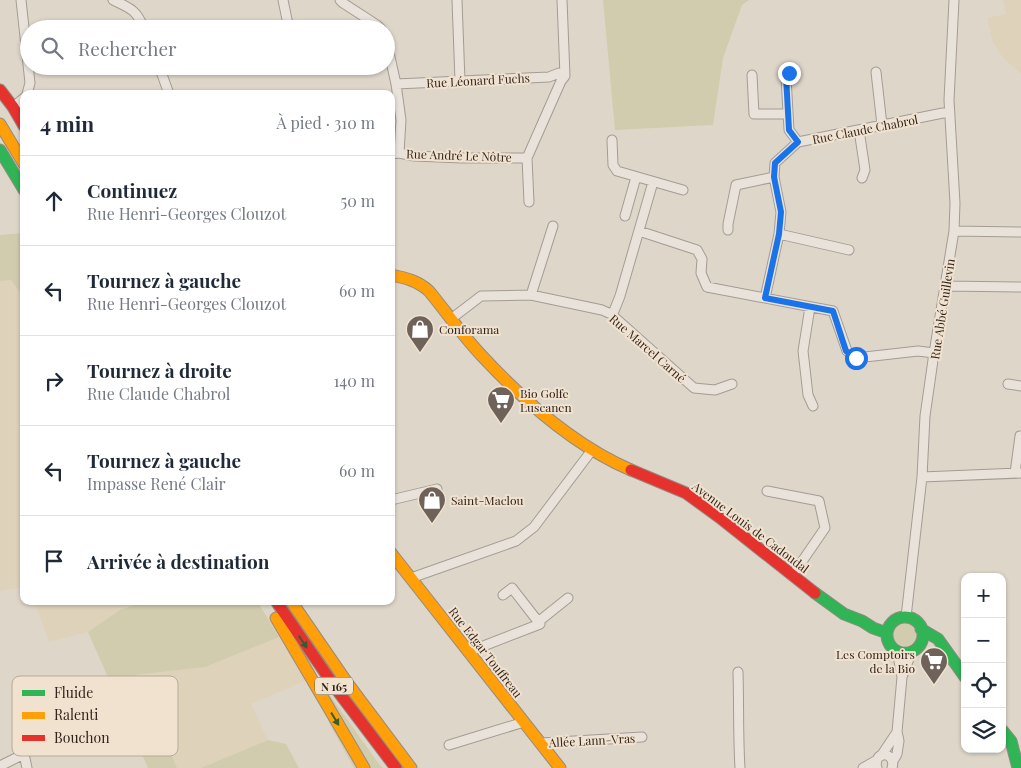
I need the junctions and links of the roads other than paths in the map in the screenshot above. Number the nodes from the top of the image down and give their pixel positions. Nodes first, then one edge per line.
1 (20, 0) edge
2 (113, 0) edge
3 (282, 0) edge
4 (340, 0) edge
5 (457, 0) edge
6 (562, 0) edge
7 (954, 0) edge
8 (22, 20) edge
9 (141, 20) edge
10 (287, 20) edge
11 (369, 20) edge
12 (876, 72) dead end
13 (789, 73) dead end
14 (561, 74) junction
15 (29, 75) edge
16 (162, 75) edge
17 (394, 75) edge
18 (752, 75) dead end
19 (460, 81) junction
20 (396, 84) junction
21 (0, 90) edge
22 (28, 90) edge
23 (167, 90) edge
24 (20, 101) edge
25 (13, 107) junction
26 (950, 113) junction
27 (787, 114) junction
28 (20, 119) edge
29 (0, 124) edge
30 (882, 126) junction
31 (859, 130) junction
32 (612, 140) dead end
33 (798, 142) junction
34 (0, 150) edge
35 (395, 153) edge
36 (20, 157) edge
37 (528, 158) junction
38 (636, 177) junction
39 (774, 177) junction
40 (862, 178) dead end
41 (653, 182) junction
42 (20, 183) edge
43 (683, 190) dead end
44 (529, 202) dead end
45 (625, 216) dead end
46 (553, 226) dead end
47 (728, 230) dead end
48 (639, 231) junction
49 (954, 231) junction
50 (1021, 232) edge
51 (779, 234) junction
52 (849, 250) dead end
53 (395, 276) edge
54 (946, 286) junction
55 (1021, 286) edge
56 (531, 295) junction
57 (765, 298) junction
58 (810, 307) junction
59 (611, 314) junction
60 (451, 318) junction
61 (934, 352) junction
62 (732, 384) dead end
63 (1008, 384) dead end
64 (1021, 386) edge
65 (813, 406) dead end
66 (1021, 436) edge
67 (592, 450) junction
68 (1018, 473) edge
69 (922, 478) junction
70 (437, 489) dead end
71 (767, 491) dead end
72 (395, 499) edge
73 (395, 558) edge
74 (792, 576) junction
75 (411, 578) junction
76 (503, 595) dead end
77 (568, 598) dead end
78 (268, 605) edge
79 (279, 605) edge
80 (293, 605) edge
81 (906, 617) junction
82 (538, 622) junction
83 (889, 628) junction
84 (921, 629) junction
85 (916, 648) junction
86 (946, 650) junction
87 (897, 651) junction
88 (468, 652) junction
89 (961, 671) edge
90 (738, 672) dead end
91 (902, 677) junction
92 (357, 696) junction
93 (524, 722) junction
94 (897, 732) junction
95 (1006, 734) edge
96 (642, 737) dead end
97 (541, 743) junction
98 (1016, 744) edge
99 (449, 745) dead end
100 (20, 756) edge
101 (878, 761) edge
102 (892, 764) edge
103 (0, 766) edge
104 (364, 768) edge
105 (396, 768) edge
106 (411, 768) edge
107 (419, 768) edge
108 (560, 768) edge
109 (740, 768) edge
110 (863, 768) edge
111 (1018, 768) edge

1 - 8 street
2 - 9 street
3 - 10 street
4 - 11 street
5 - 19 street
6 - 14 street
7 - 26 street, Rue Abbé Guillevin
12 - 30 street
13 - 27 street
14 - 19 street, Rue Léonard Fuchs
14 - 37 street
15 - 22 street
16 - 23 street
17 - 20 street
18 - 27 street
19 - 20 street, Rue Léonard Fuchs
20 - 35 street
21 - 25 main road
24 - 25 street
25 - 28 main road
26 - 30 street, Rue Claude Chabrol
26 - 49 street, Rue Abbé Guillevin
27 - 33 street
29 - 36 main road
30 - 31 street, Rue Claude Chabrol
31 - 33 street, Rue Claude Chabrol
31 - 40 street
32 - 38 street
33 - 39 street, Rue Claude Chabrol
34 - 42 main road
35 - 37 street, Rue André Le Nôtre
37 - 44 street
38 - 41 street
38 - 45 street
39 - 47 street
39 - 51 street
41 - 43 street
41 - 48 street
46 - 56 street
48 - 57 street
48 - 59 street
49 - 50 street
49 - 54 street, Rue Abbé Guillevin
51 - 52 street
51 - 57 street
53 - 60 main road, Avenue Louis de Cadoudal
54 - 55 street
54 - 61 street, Rue Abbé Guillevin
56 - 59 street, Rue Marcel Carné
56 - 60 street, Rue Marcel Carné
57 - 58 street
58 - 61 street
58 - 65 street
59 - 62 street, Rue Marcel Carné
60 - 67 main road, Avenue Louis de Cadoudal
61 - 69 street, Rue Abbé Guillevin
63 - 64 street
66 - 68 street
67 - 74 main road, Avenue Louis de Cadoudal
67 - 75 street
68 - 69 street
69 - 81 street, Rue Abbé Guillevin
70 - 72 street
71 - 74 street
73 - 75 main road, Rue Edgar Touffreau
74 - 83 main road, Avenue Louis de Cadoudal
75 - 88 main road, Rue Edgar Touffreau
76 - 82 street
77 - 82 street
78 -> 104 main road
79 -> 105 main road, N 165
80 - 92 main road, N 165
81 - 83 main road
81 - 84 main road
82 - 88 street
83 - 87 main road
84 - 85 main road
84 - 86 main road
85 - 86 main road
85 - 87 main road
85 - 91 street
86 - 89 main road
87 - 91 street
88 - 93 main road, Rue Edgar Touffreau
90 - 109 street
91 - 94 street
92 - 106 main road, N 165
92 - 107 main road
93 - 97 main road, Rue Edgar Touffreau
93 - 99 street
94 - 101 street
94 - 102 street
95 - 98 main road
96 - 97 street, Allée Lann-Vras
97 - 108 main road, Rue Edgar Touffreau
98 - 111 main road
100 - 103 street
101 - 102 street
101 - 110 street

